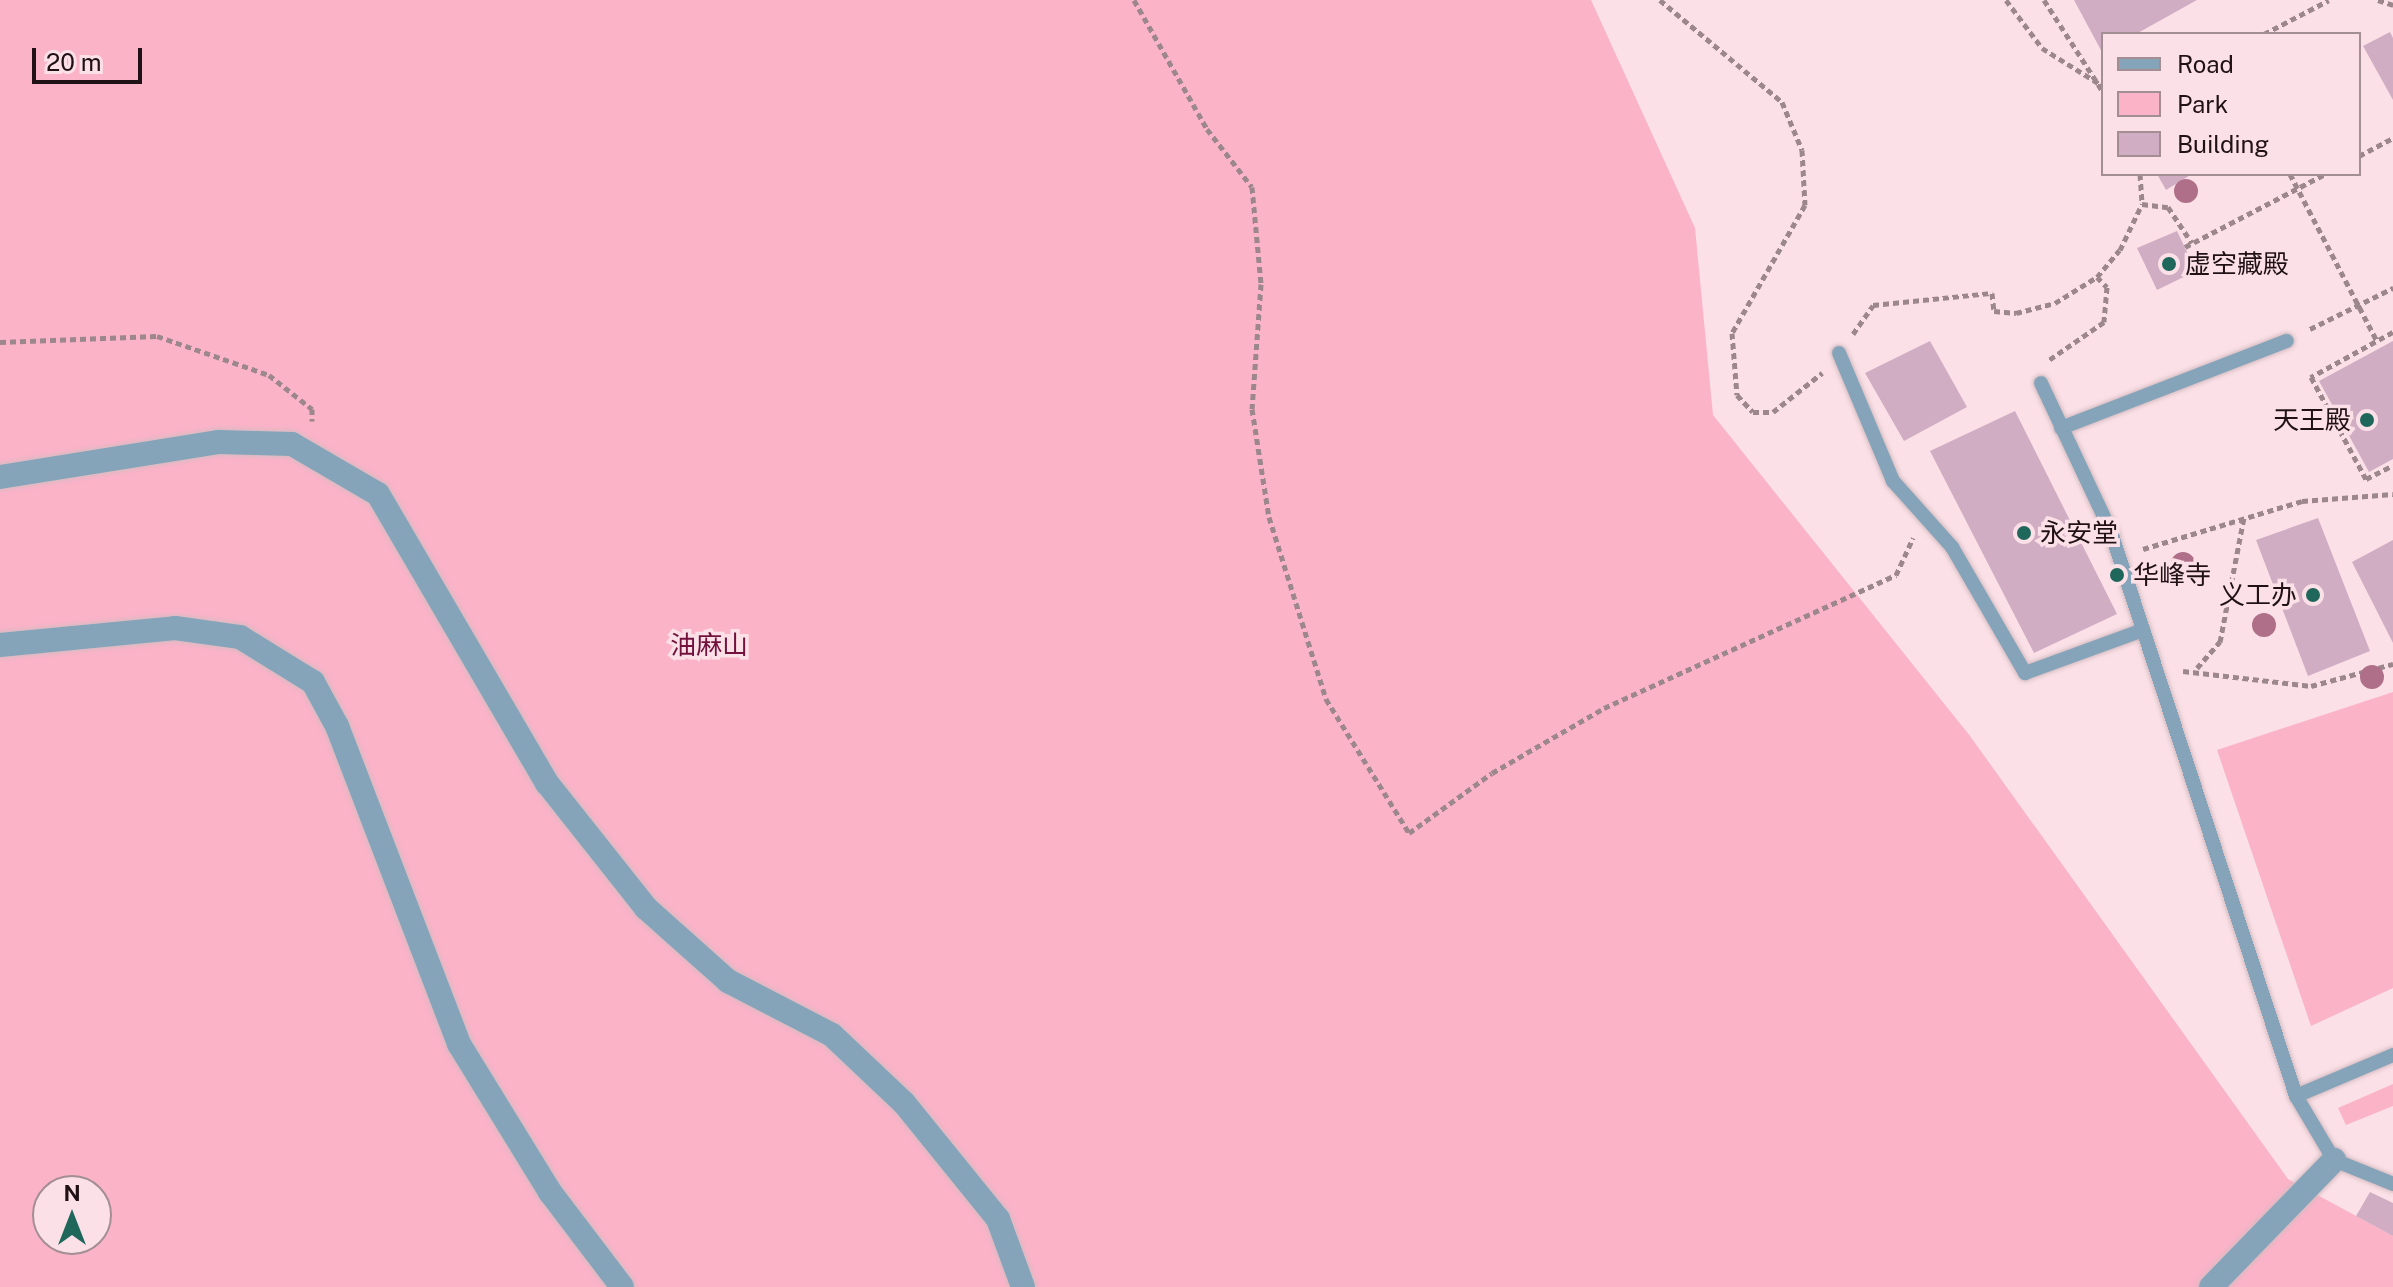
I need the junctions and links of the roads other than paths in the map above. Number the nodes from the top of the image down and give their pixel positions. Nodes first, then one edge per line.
1 (2287, 341) road end
2 (1839, 353) road end
3 (2041, 383) road end
4 (2061, 428) junction
5 (0, 477) edge
6 (2143, 630) junction
7 (0, 645) edge
8 (2393, 1055) edge
9 (2296, 1096) junction
10 (2334, 1160) junction
11 (2391, 1181) edge
12 (622, 1287) edge
13 (1023, 1287) edge
14 (2211, 1287) edge

1 - 4 lane
2 - 6 lane
3 - 4 lane
4 - 6 lane
5 - 13 street
6 - 9 lane
7 - 12 street
8 - 9 lane
9 - 10 lane
10 - 11 lane
10 - 14 street

